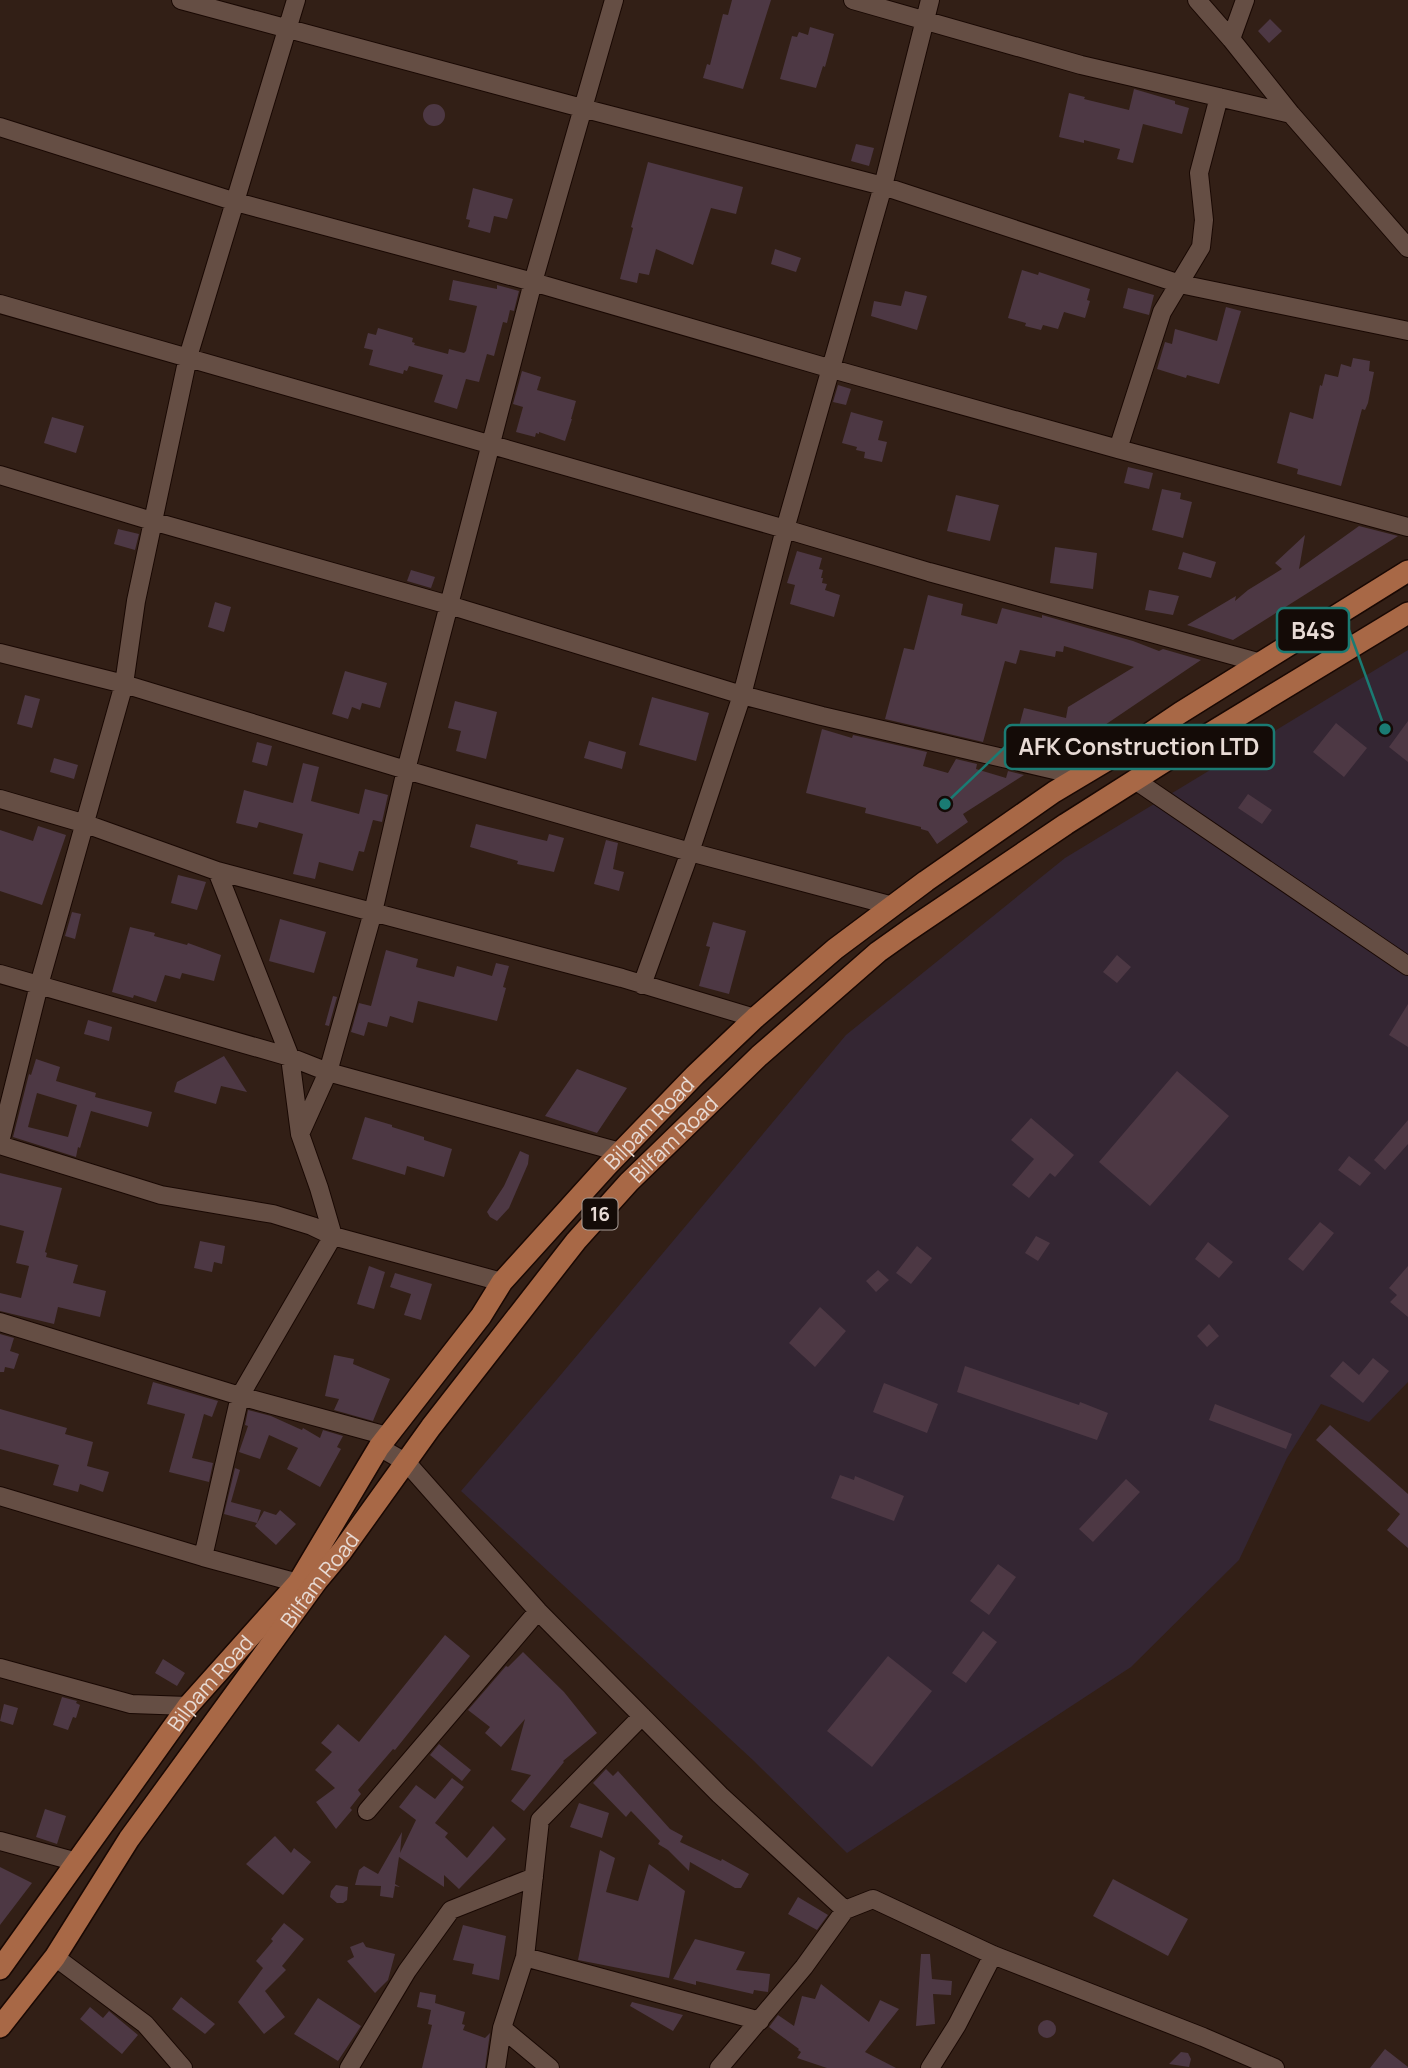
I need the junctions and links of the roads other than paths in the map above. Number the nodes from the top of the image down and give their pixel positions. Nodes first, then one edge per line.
1 (181, 0) edge
2 (296, 0) edge
3 (614, 0) edge
4 (853, 0) edge
5 (930, 0) edge
6 (1197, 0) edge
7 (1245, 0) edge
8 (924, 21) junction
9 (288, 28) junction
10 (1231, 38) junction
11 (1219, 97) junction
12 (582, 108) junction
13 (1291, 114) junction
14 (0, 127) edge
15 (883, 186) junction
16 (236, 202) junction
17 (1408, 248) edge
18 (533, 282) junction
19 (1180, 284) junction
20 (0, 304) edge
21 (1408, 331) edge
22 (188, 357) junction
23 (832, 369) junction
24 (491, 445) junction
25 (1118, 449) junction
26 (0, 475) edge
27 (152, 521) junction
28 (1408, 527) edge
29 (785, 529) junction
30 (1408, 571) edge
31 (449, 605) junction
32 (1408, 613) edge
33 (0, 653) edge
34 (1261, 663) junction
35 (124, 684) junction
36 (742, 695) junction
37 (406, 770) junction
38 (1080, 776) junction
39 (1135, 780) junction
40 (0, 799) edge
41 (86, 824) junction
42 (690, 852) junction
43 (217, 871) junction
44 (893, 906) junction
45 (373, 912) junction
46 (1408, 966) edge
47 (0, 974) edge
48 (38, 985) junction
49 (642, 985) junction
50 (755, 1018) junction
51 (290, 1058) junction
52 (328, 1072) junction
53 (300, 1134) junction
54 (0, 1144) edge
55 (620, 1152) junction
56 (333, 1236) junction
57 (502, 1282) junction
58 (0, 1322) edge
59 (240, 1396) junction
60 (383, 1441) junction
61 (407, 1463) junction
62 (0, 1496) edge
63 (203, 1557) junction
64 (307, 1582) junction
65 (538, 1611) junction
66 (0, 1668) edge
67 (188, 1706) junction
68 (642, 1716) junction
69 (368, 1811) dead end
70 (0, 1840) edge
71 (77, 1862) junction
72 (534, 1877) junction
73 (845, 1910) junction
74 (993, 1955) junction
75 (55, 1957) junction
76 (525, 1957) junction
77 (0, 1969) edge
78 (760, 2021) junction
79 (0, 2027) edge
80 (502, 2028) junction
81 (183, 2068) edge
82 (349, 2068) edge
83 (496, 2068) edge
84 (550, 2068) edge
85 (719, 2068) edge
86 (930, 2068) edge
87 (1275, 2068) edge

1 - 9 street
2 - 9 street
3 - 12 street
4 - 8 street
5 - 8 street
6 - 10 street
7 - 10 street
8 - 11 street
8 - 15 street
9 - 12 street
9 - 16 street
10 - 13 street
11 - 13 street
11 - 19 street
12 - 15 street
12 - 18 street
13 - 17 street
14 - 16 street
15 - 19 street
15 - 23 street
16 - 18 street
16 - 22 street
18 - 23 street
18 - 24 street
19 - 21 street
19 - 25 street
20 - 22 street
22 - 24 street
22 - 27 street
23 - 25 street
23 - 29 street
24 - 29 street
24 - 31 street
25 - 28 street
26 - 27 street
27 - 31 street
27 - 35 street
29 - 34 street
29 - 36 street
30 - 34 main road, Bilpam Road / 16
31 - 36 street
31 - 37 street
32 - 39 main road, Bilfam Road / 16
33 - 35 street
34 - 38 main road, Bilpam Road / 16
35 - 37 street
35 - 41 street
36 - 38 street
36 - 42 street
37 - 42 street
37 - 45 street
38 - 44 main road, Bilpam Road / 16
39 - 46 street
39 - 61 main road, Bilfam Road / 16
40 - 41 street
41 - 43 street
41 - 48 street
42 - 44 street
42 - 49 street
43 - 45 street
43 - 51 street
44 - 50 main road, Bilpam Road / 16
45 - 49 street
45 - 52 street
47 - 48 street
48 - 51 street
48 - 54 street
49 - 50 street
50 - 55 main road, Bilpam Road / 16
51 - 52 street
51 - 53 street
52 - 53 street
52 - 55 street
53 - 56 street
54 - 56 street
55 - 57 main road, Bilpam Road / 16
56 - 57 street
56 - 59 street
57 - 60 main road, Bilpam Road / 16
58 - 59 street
59 - 60 street
59 - 63 street
60 - 61 street
60 - 64 main road, Bilpam Road / 16
61 - 64 main road, Bilfam Road / 16
61 - 65 street
62 - 63 street
63 - 64 street
64 - 67 main road, Bilpam Road / 16
64 - 75 main road, Bilfam Road / 16
65 - 68 street
65 - 69 street
66 - 67 street
67 - 71 main road, Bilpam Road / 16
68 - 72 street
68 - 73 street
70 - 71 street
71 - 77 main road, Bilpam Road / 16
72 - 76 street
72 - 82 street
73 - 74 street
73 - 78 street
74 - 86 street
74 - 87 street
75 - 79 main road, Bilfam Road / 16
75 - 81 street
76 - 78 street
76 - 80 street
78 - 85 street
80 - 83 street
80 - 84 street

